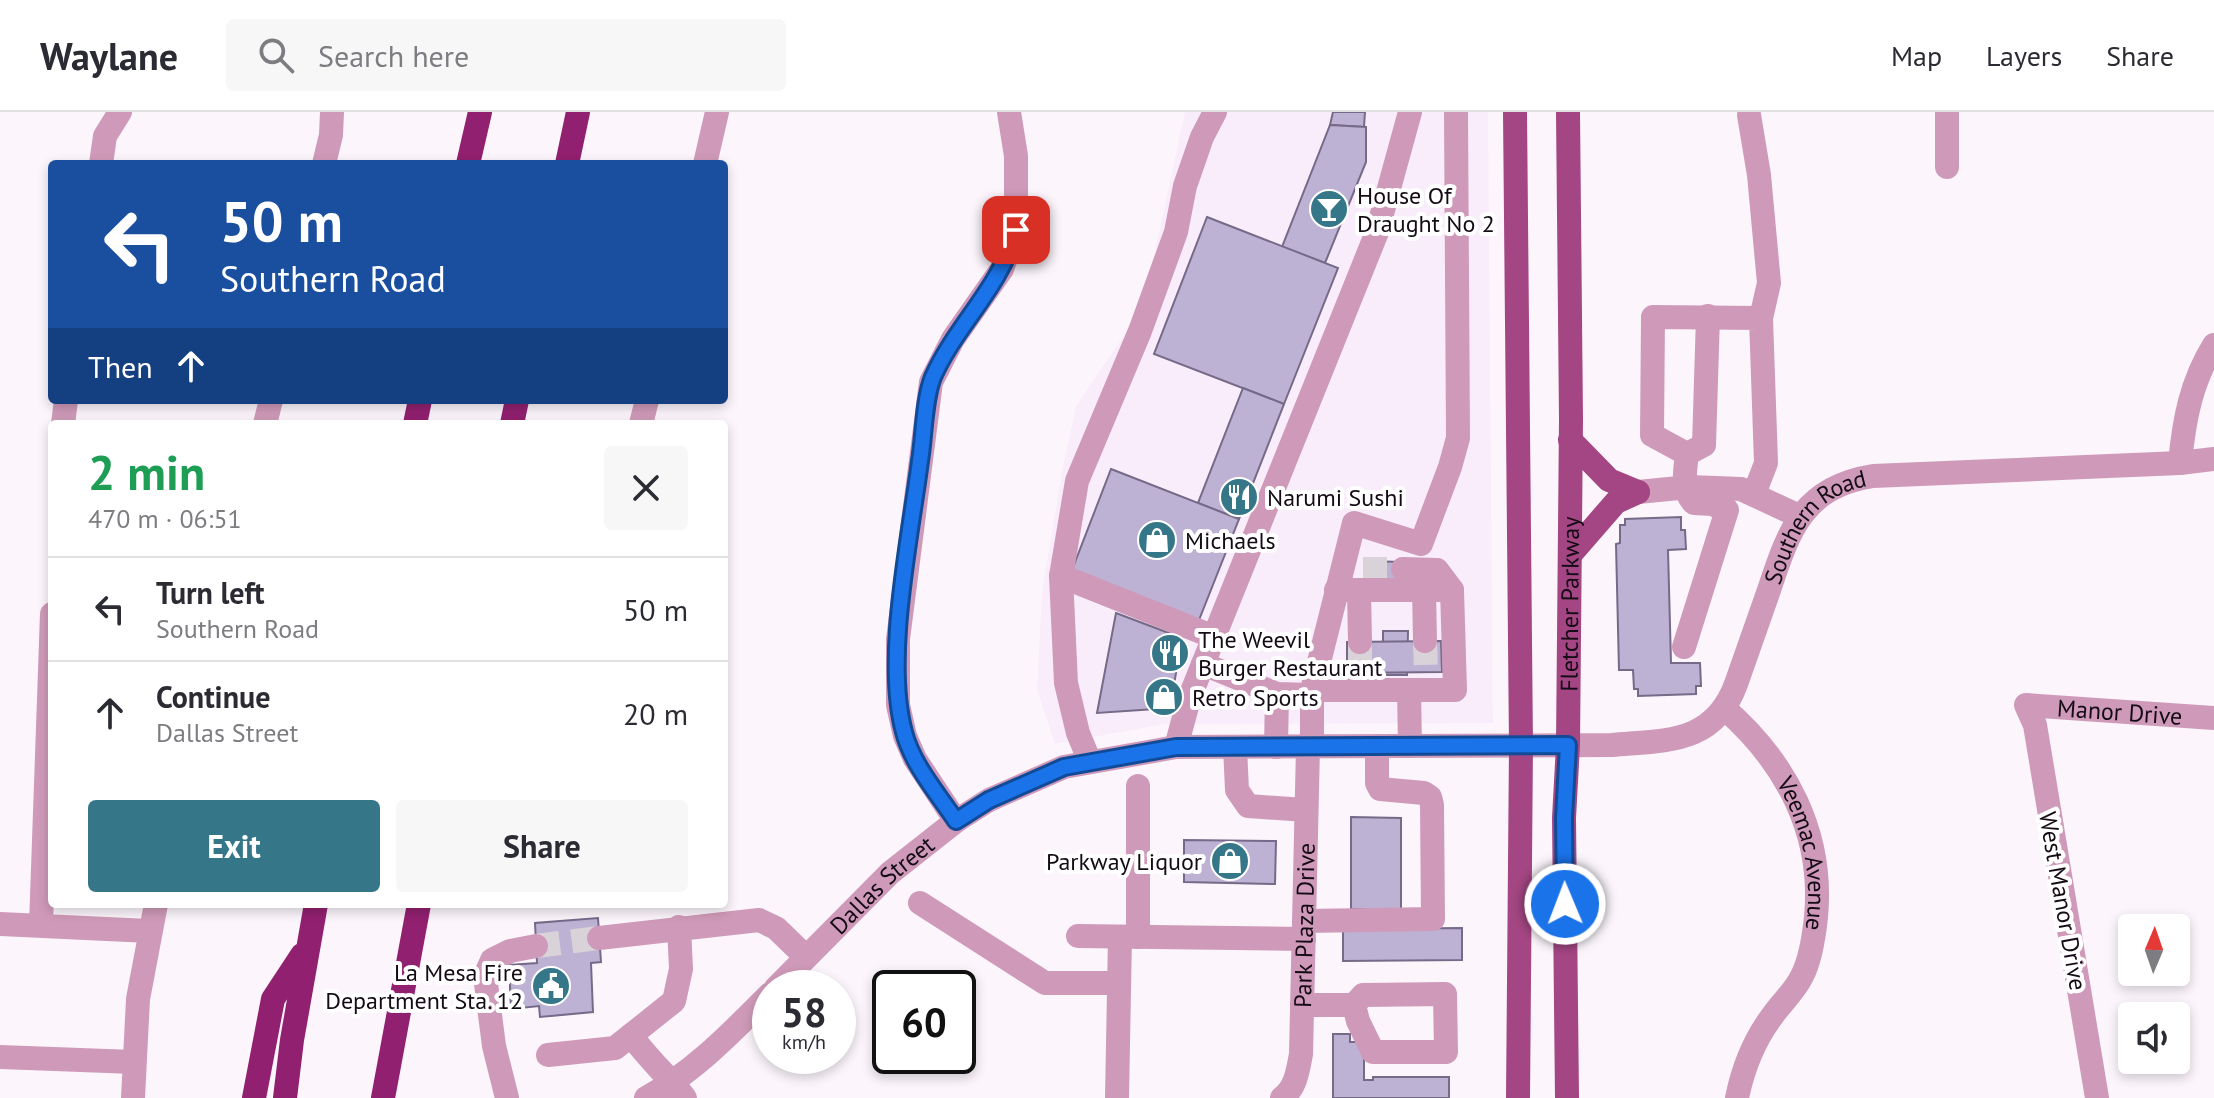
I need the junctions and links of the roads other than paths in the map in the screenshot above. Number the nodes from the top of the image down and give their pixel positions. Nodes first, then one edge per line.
1 (120, 112) edge
2 (332, 112) edge
3 (480, 112) edge
4 (578, 112) edge
5 (717, 112) edge
6 (1009, 112) edge
7 (1215, 112) edge
8 (1410, 112) edge
9 (1456, 112) edge
10 (1515, 112) edge
11 (1568, 112) edge
12 (1947, 112) edge
13 (1749, 115) dead end
14 (102, 160) edge
15 (325, 160) edge
16 (469, 160) edge
17 (568, 160) edge
18 (706, 160) edge
19 (1947, 167) dead end
20 (1708, 316) junction
21 (1761, 318) junction
22 (2214, 345) edge
23 (1570, 440) junction
24 (1687, 454) junction
25 (2214, 459) edge
26 (2180, 463) junction
27 (1685, 487) junction
28 (1638, 492) junction
29 (1754, 494) junction
30 (1799, 516) junction
31 (1570, 555) junction
32 (1403, 569) tunnel mouth
33 (1061, 576) junction
34 (1350, 580) junction
35 (1424, 590) junction
36 (1452, 590) junction
37 (1214, 637) junction
38 (1425, 641) tunnel mouth
39 (1360, 642) tunnel mouth
40 (1684, 647) dead end
41 (1203, 664) junction
42 (1420, 684) junction
43 (1312, 692) junction
44 (1277, 694) junction
45 (2026, 705) joint
46 (1724, 708) junction
47 (2214, 718) edge
48 (48, 727) edge
49 (1568, 745) junction
50 (1377, 746) junction
51 (1410, 746) junction
52 (1521, 746) junction
53 (1176, 747) junction
54 (1235, 747) junction
55 (1276, 747) junction
56 (1310, 747) junction
57 (1090, 762) junction
58 (1138, 786) dead end
59 (1306, 810) junction
60 (956, 821) junction
61 (920, 903) dead end
62 (155, 908) edge
63 (315, 908) edge
64 (418, 908) edge
65 (0, 924) edge
66 (41, 925) junction
67 (679, 927) junction
68 (1304, 930) junction
69 (149, 931) junction
70 (1078, 936) dead end
71 (1129, 937) junction
72 (599, 938) tunnel mouth
73 (307, 946) junction
74 (536, 946) tunnel mouth
75 (806, 957) junction
76 (793, 970) edge
77 (1119, 983) junction
78 (1302, 1005) junction
79 (1354, 1005) dead end
80 (752, 1012) edge
81 (631, 1035) junction
82 (548, 1055) dead end
83 (0, 1057) edge
84 (134, 1062) junction
85 (679, 1090) edge
86 (133, 1098) edge
87 (254, 1098) edge
88 (285, 1098) edge
89 (383, 1098) edge
90 (507, 1098) edge
91 (646, 1098) edge
92 (1117, 1098) edge
93 (1282, 1098) edge
94 (1518, 1098) edge
95 (1567, 1098) edge
96 (1737, 1098) edge
97 (2097, 1098) edge

1 - 14 street
2 - 15 street
3 - 16 highway
4 - 17 highway
5 - 18 street
6 - 60 street
7 - 33 street
8 - 37 street
9 - 34 street
10 - 52 main road, Fletcher Parkway
11 - 23 main road, Fletcher Parkway
12 - 19 street
13 - 21 street
20 - 21 street
20 - 24 street
20 - 24 street
21 - 29 street
22 - 26 street
23 - 28 main road
23 - 31 main road, Fletcher Parkway
24 - 27 street
25 - 26 street, Southern Road
26 - 30 street, Southern Road
27 - 28 street
27 - 29 street
27 - 40 street
28 - 31 main road
29 - 30 street
30 - 46 street, Southern Road
31 - 49 main road, Fletcher Parkway
32 - 36 street
33 - 37 street
33 - 57 street
34 - 35 street
34 - 39 street
34 - 43 street, Park Plaza Drive
35 - 36 street
35 - 38 street
36 - 42 street
37 - 41 street
41 - 44 street
41 - 53 street
42 - 43 street
42 - 51 street
43 - 44 street
43 - 56 street, Park Plaza Drive
44 - 55 street
45 - 47 street, Manor Drive
45 - 97 street, West Manor Drive
46 - 49 street, Southern Road
46 - 96 street, Veemac Avenue
48 - 66 street
49 - 52 street, Southern Road
49 - 95 main road, Fletcher Parkway
50 - 51 street, Dallas Street
50 - 56 street, Dallas Street
50 - 68 street
51 - 52 street, Dallas Street
52 - 94 main road, Fletcher Parkway
53 - 54 street, Dallas Street
53 - 57 street, Dallas Street
54 - 55 street, Dallas Street
54 - 59 street
55 - 56 street, Dallas Street
56 - 59 street, Park Plaza Drive
57 - 60 street, Dallas Street
58 - 71 street
59 - 68 street, Park Plaza Drive
60 - 75 street, Dallas Street
61 - 77 street
62 - 69 street
63 - 73 highway
64 - 89 highway
65 - 66 street
66 - 69 street
67 - 72 street
67 - 75 street
67 - 81 street
68 - 71 street
68 - 78 street, Park Plaza Drive
69 - 84 street
70 - 71 street
71 - 77 street
73 - 87 highway
73 - 88 highway
74 - 90 street
75 - 76 street, Dallas Street
77 - 92 street
78 - 79 street
78 - 93 street, Park Plaza Drive
80 - 85 street
81 - 82 street
81 - 85 street
83 - 84 street
84 - 86 street
85 - 91 street

